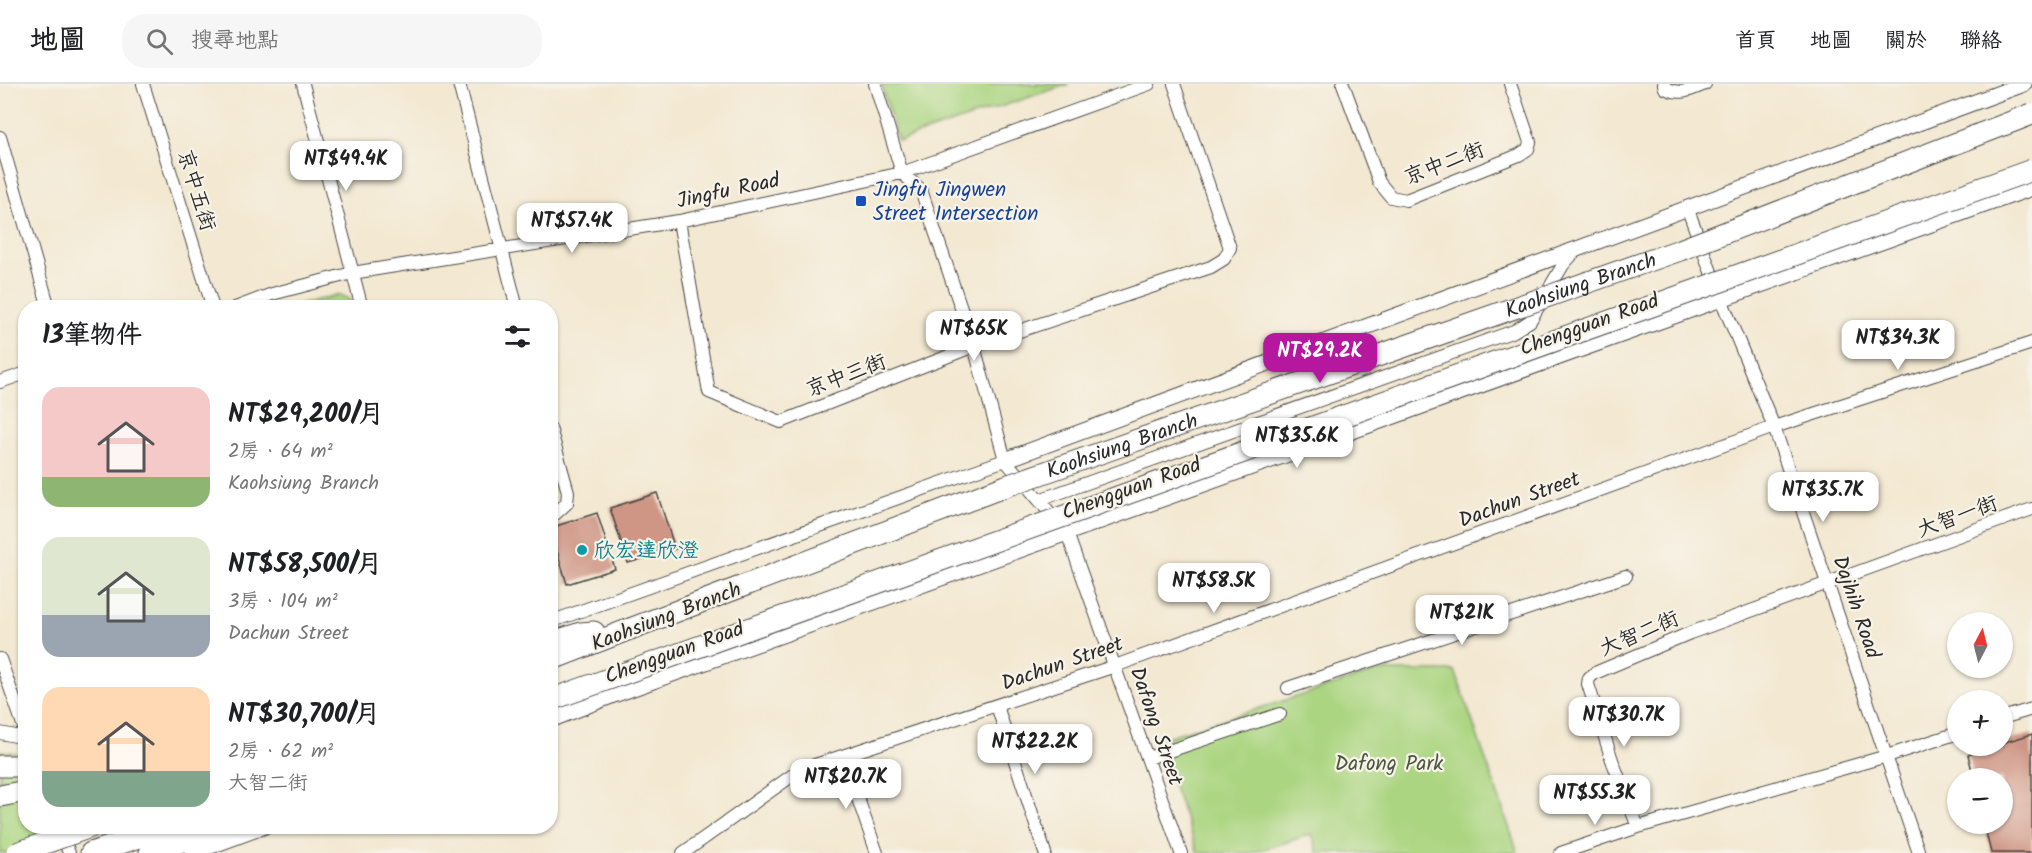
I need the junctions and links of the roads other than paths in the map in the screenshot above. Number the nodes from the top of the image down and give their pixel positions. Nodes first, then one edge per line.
1 (143, 84) edge
2 (303, 84) edge
3 (459, 84) edge
4 (875, 84) edge
5 (1149, 84) edge
6 (1174, 84) edge
7 (1343, 84) edge
8 (1510, 84) edge
9 (1664, 84) edge
10 (1705, 84) edge
11 (2024, 84) edge
12 (2032, 114) edge
13 (0, 137) edge
14 (2032, 170) edge
15 (902, 173) junction
16 (2032, 188) edge
17 (1687, 207) junction
18 (679, 221) junction
19 (1580, 246) junction
20 (501, 251) junction
21 (352, 273) junction
22 (1721, 299) junction
23 (47, 300) edge
24 (210, 300) edge
25 (256, 300) edge
26 (360, 300) edge
27 (515, 300) edge
28 (2032, 343) edge
29 (974, 346) junction
30 (18, 376) edge
31 (0, 381) edge
32 (1774, 427) junction
33 (558, 456) edge
34 (1005, 459) junction
35 (1039, 500) junction
36 (2032, 509) edge
37 (558, 511) edge
38 (1067, 533) junction
39 (1626, 576) dead end
40 (1828, 584) junction
41 (558, 619) edge
42 (630, 629) junction
43 (558, 640) edge
44 (558, 657) edge
45 (0, 659) edge
46 (1115, 666) junction
47 (1288, 688) dead end
48 (558, 697) edge
49 (997, 706) junction
50 (2032, 708) edge
51 (18, 710) edge
52 (1280, 714) dead end
53 (2013, 714) edge
54 (558, 717) edge
55 (0, 733) edge
56 (18, 736) edge
57 (1947, 737) edge
58 (843, 756) junction
59 (1887, 756) junction
60 (1148, 758) junction
61 (0, 766) edge
62 (18, 766) edge
63 (18, 793) edge
64 (0, 796) edge
65 (1638, 827) junction
66 (62, 834) edge
67 (70, 834) edge
68 (149, 834) edge
69 (201, 834) edge
70 (243, 834) edge
71 (17, 853) edge
72 (69, 853) edge
73 (91, 853) edge
74 (150, 853) edge
75 (192, 853) edge
76 (683, 853) edge
77 (877, 853) edge
78 (1045, 853) edge
79 (1181, 853) edge
80 (1562, 853) edge
81 (1919, 853) edge

1 - 24 street, 京中五街
2 - 21 street
3 - 20 street
4 - 15 street
5 - 15 street, Jingfu Road
6 - 29 street, 京中三街
7 - 8 street, 京中二街
9 - 10 street
11 - 17 street
12 - 42 highway, Kaohsiung Branch, bridge
13 - 23 street
14 - 48 highway, Kaohsiung Branch, bridge
15 - 18 street, Jingfu Road
15 - 29 street
16 - 22 street, Chengguan Road
17 - 19 street
17 - 22 street, Dajhih Road
18 - 20 street, Jingfu Road
18 - 29 street, 京中三街
19 - 34 street
19 - 35 street
20 - 21 street, Jingfu Road
20 - 27 street
21 - 25 street, Jingfu Road
21 - 26 street
22 - 32 street, Dajhih Road
22 - 38 street, Chengguan Road
28 - 32 street
29 - 34 street
30 - 31 street
32 - 40 street, Dajhih Road
32 - 46 street, Dachun Street
33 - 37 street
34 - 35 street, Dafong Street
34 - 41 street
35 - 38 street, Dafong Street
36 - 40 street, 大智一街
38 - 46 street, Dafong Street
38 - 54 street, Chengguan Road
39 - 47 street
40 - 59 street, Dajhih Road
40 - 65 street, 大智二街
42 - 43 highway
42 - 44 highway, Kaohsiung Branch
45 - 51 street
46 - 49 street, Dachun Street
46 - 60 street, Dafong Street
49 - 58 street, Dachun Street
49 - 78 street
50 - 53 street
52 - 60 street
55 - 56 street
57 - 59 street
58 - 76 street, Dachun Street
58 - 77 street
59 - 65 street
59 - 81 street, Dajhih Road
60 - 79 street, Dafong Street
61 - 62 highway
63 - 64 highway
65 - 80 street
66 - 72 street
67 - 71 highway, bridge
68 - 73 highway
69 - 74 highway
70 - 75 street

